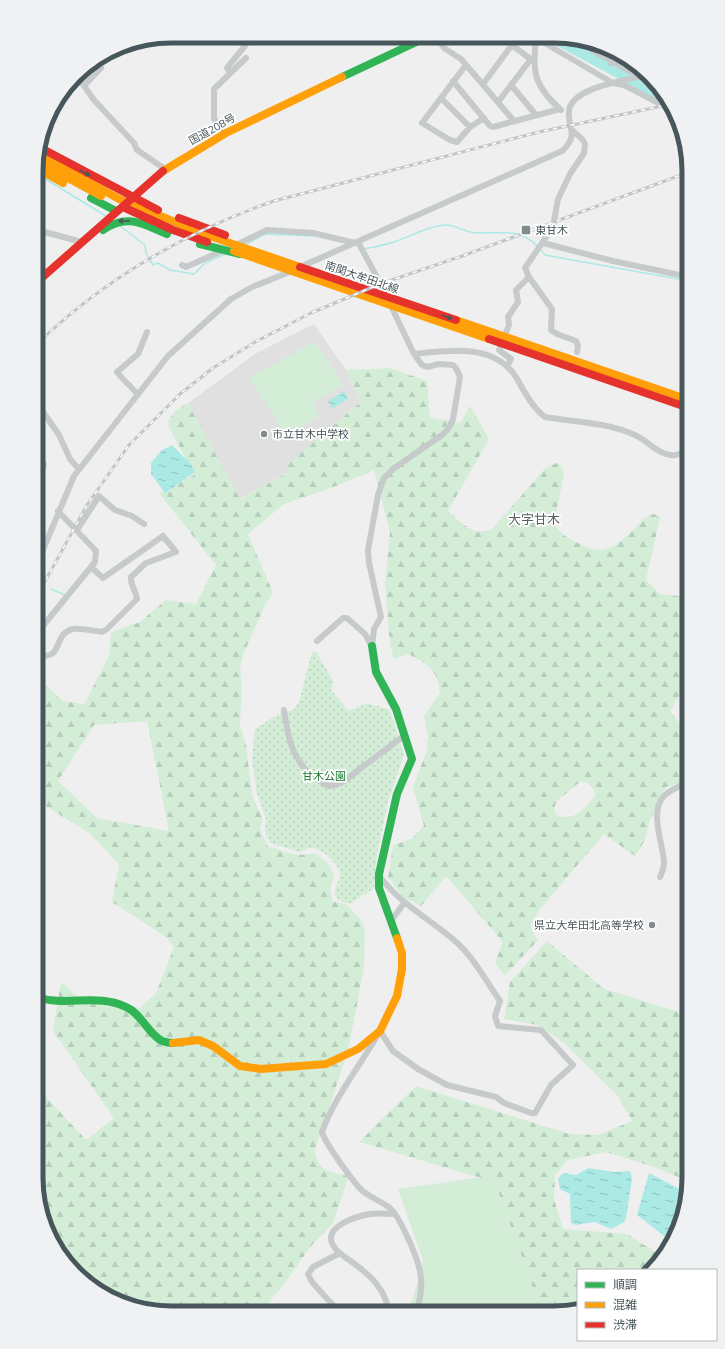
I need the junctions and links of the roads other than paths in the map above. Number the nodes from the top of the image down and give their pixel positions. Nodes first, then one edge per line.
1 (247, 43) edge
2 (415, 43) edge
3 (440, 43) edge
4 (535, 43) edge
5 (545, 43) edge
6 (512, 45) joint
7 (593, 50) edge
8 (246, 58) dead end
9 (615, 58) edge
10 (532, 60) junction
11 (612, 63) junction
12 (466, 65) junction
13 (101, 68) dead end
14 (230, 72) junction
15 (640, 77) edge
16 (635, 78) junction
17 (81, 81) edge
18 (453, 81) junction
19 (615, 82) junction
20 (644, 82) edge
21 (483, 84) junction
22 (511, 85) junction
23 (84, 86) junction
24 (440, 98) junction
25 (498, 102) junction
26 (664, 106) edge
27 (560, 109) junction
28 (568, 112) junction
29 (536, 116) junction
30 (484, 118) junction
31 (514, 121) junction
32 (470, 127) junction
33 (573, 131) junction
34 (226, 133) junction
35 (45, 150) edge
36 (44, 157) edge
37 (43, 165) edge
38 (165, 169) junction
39 (43, 171) edge
40 (131, 197) junction
41 (116, 211) junction
42 (43, 232) edge
43 (82, 242) junction
44 (357, 242) junction
45 (543, 243) junction
46 (255, 258) junction
47 (283, 261) junction
48 (182, 266) dead end
49 (682, 276) edge
50 (43, 277) edge
51 (528, 277) junction
52 (43, 282) edge
53 (410, 308) junction
54 (147, 332) dead end
55 (502, 340) junction
56 (577, 352) dead end
57 (414, 354) junction
58 (507, 366) junction
59 (137, 394) junction
60 (682, 398) edge
61 (682, 405) edge
62 (43, 412) edge
63 (46, 416) junction
64 (43, 419) edge
65 (682, 453) edge
66 (79, 469) junction
67 (58, 511) junction
68 (144, 524) dead end
69 (77, 530) junction
70 (43, 549) edge
71 (92, 568) junction
72 (43, 626) edge
73 (316, 641) dead end
74 (372, 646) junction
75 (43, 657) edge
76 (284, 710) dead end
77 (405, 735) junction
78 (682, 786) edge
79 (380, 877) junction
80 (660, 877) dead end
81 (404, 903) junction
82 (391, 921) junction
83 (43, 999) edge
84 (380, 1031) junction
85 (395, 1214) junction
86 (340, 1253) junction
87 (334, 1306) edge
88 (387, 1306) edge
89 (417, 1306) edge

1 - 14 street
2 - 34 main road, 国道208号
3 - 12 street
4 - 10 street
5 - 19 street
6 - 10 street
6 - 21 street
7 - 11 street
8 - 14 street
9 - 11 street
10 - 22 street
10 - 27 street
11 - 16 street
12 - 18 street
12 - 21 street
13 - 23 street
14 - 34 street
15 - 16 street
16 - 19 street
16 - 20 street
17 - 23 street
18 - 24 street
18 - 30 street
19 - 26 street
19 - 28 street
21 - 25 street
22 - 25 street
22 - 29 street
23 - 38 street
24 - 32 street
24 - 32 street
25 - 31 street
27 - 28 street
27 - 29 street
28 - 33 street
29 - 31 street
30 - 31 street
30 - 32 street
33 - 44 street
33 - 45 street
34 - 38 main road, 国道208号
35 -> 40 main road
36 - 47 main road, 南関大牟田北線
37 - 46 main road, 南関大牟田北線
38 - 40 main road, 国道208号
39 - 41 main road
40 - 41 main road, 国道208号
40 - 47 main road
41 - 43 main road, 国道208号
42 - 43 street
43 - 50 main road, 国道208号
44 - 48 street
44 - 57 street
44 - 59 street
45 - 49 street
45 - 51 street
46 -> 52 main road
46 - 53 main road, 南関大牟田北線
47 - 53 main road, 南関大牟田北線
51 - 55 street
51 - 56 street
53 - 55 main road, 南関大牟田北線
54 - 59 street
55 - 58 street
55 - 60 main road, 南関大牟田北線
55 - 61 main road, 南関大牟田北線
57 - 58 street
57 - 74 street
58 - 65 street
59 - 66 street
62 - 63 street
63 - 64 street
63 - 66 street
66 - 67 street
67 - 69 street
67 - 70 street
68 - 69 street
69 - 71 street
71 - 72 street
71 - 75 street
73 - 74 street
74 - 77 main road
76 - 77 street
77 - 79 main road
78 - 80 street
79 - 81 street
79 - 82 main road
81 - 82 street
81 - 84 street
82 - 84 main road
83 - 84 main road
84 - 85 street
85 - 86 street
85 - 89 street
86 - 87 street
86 - 88 street

